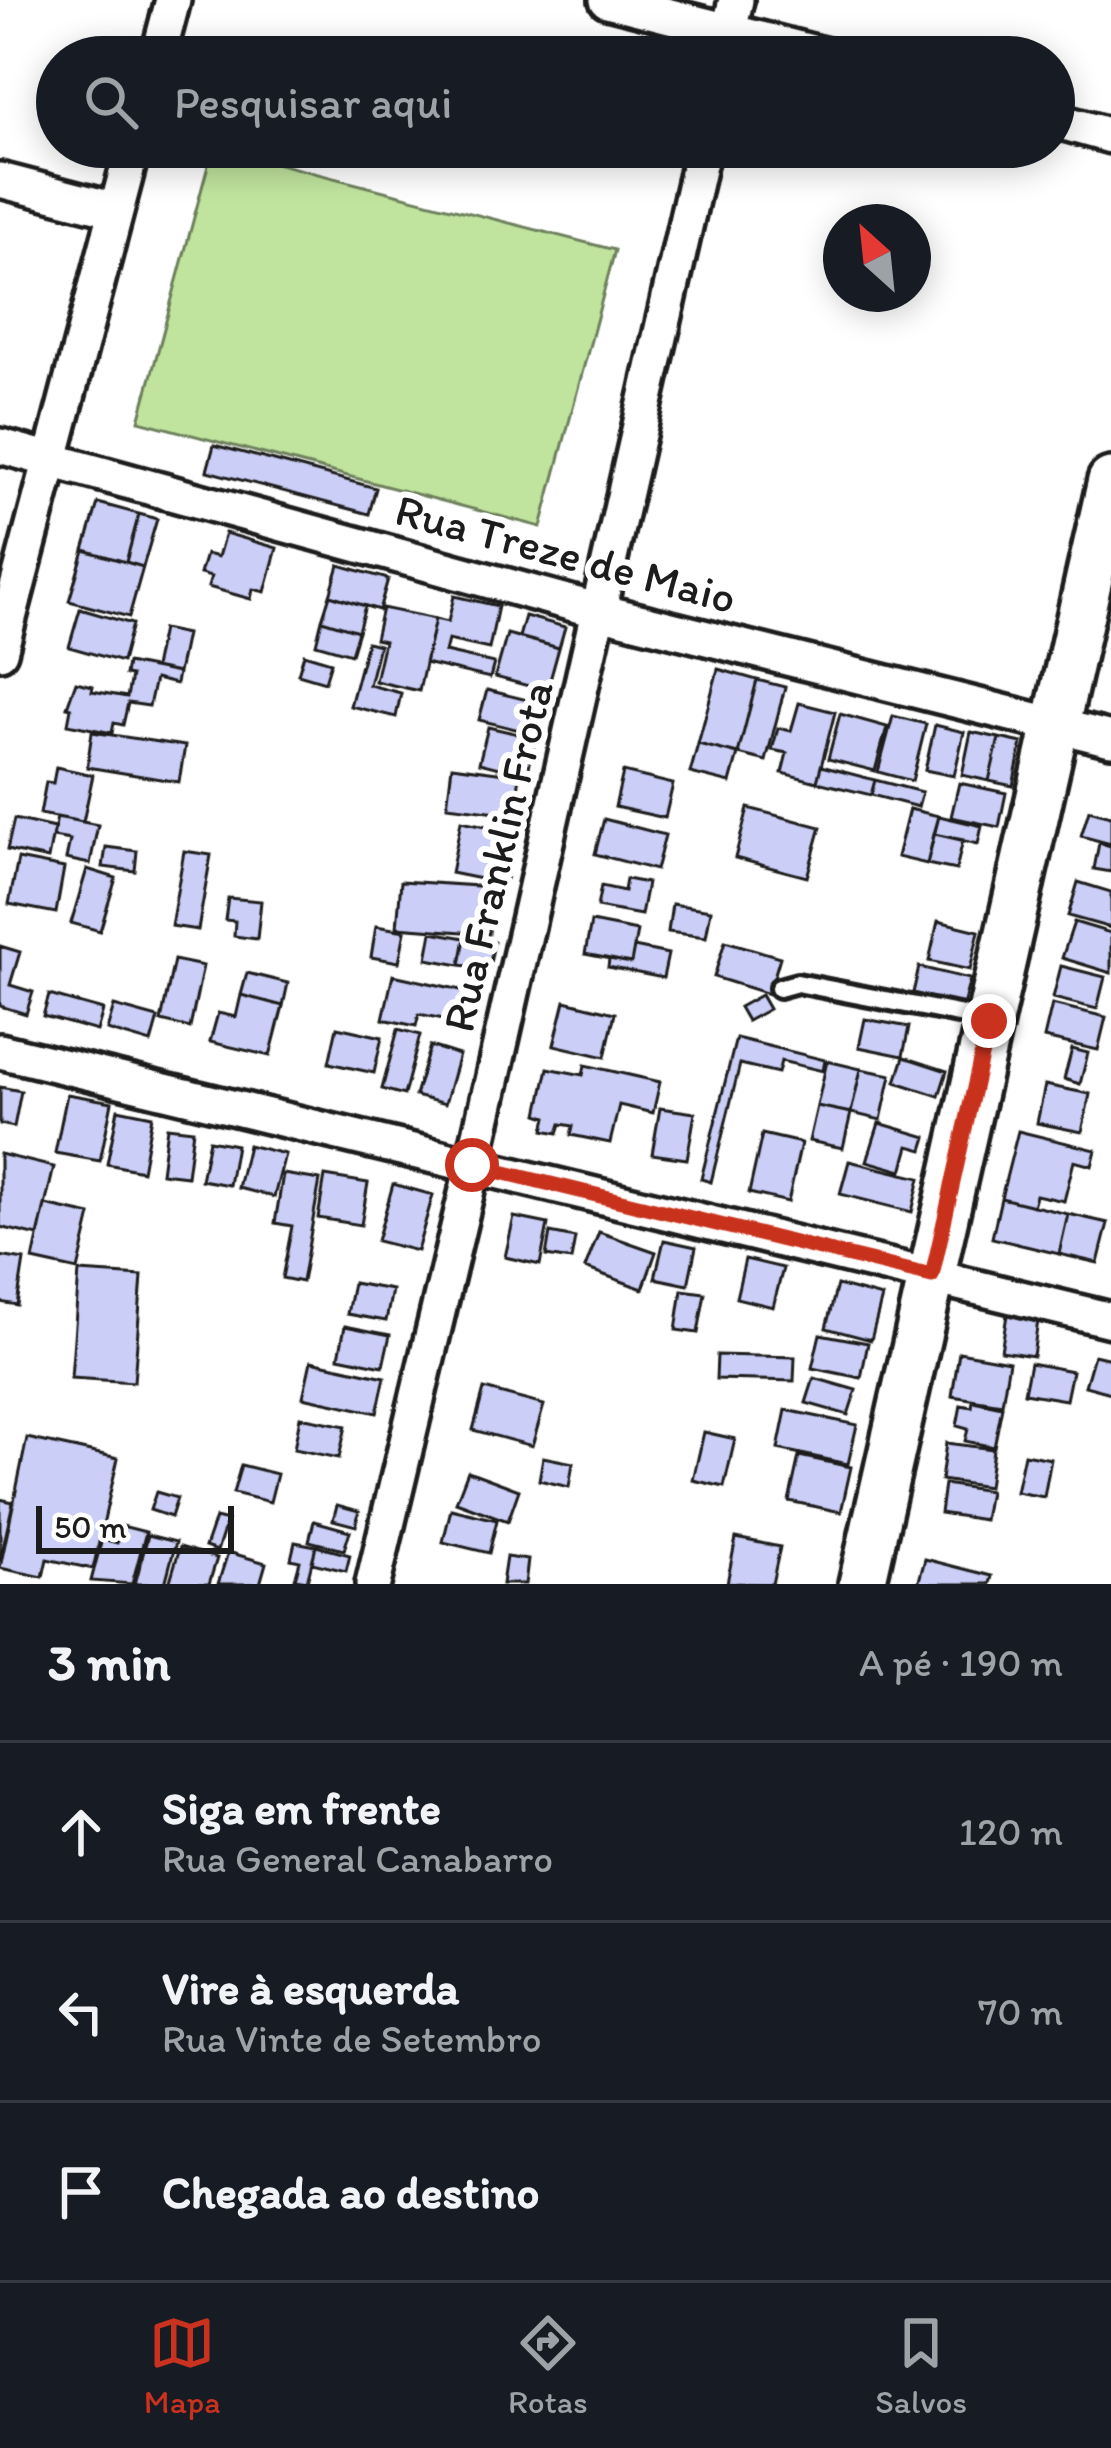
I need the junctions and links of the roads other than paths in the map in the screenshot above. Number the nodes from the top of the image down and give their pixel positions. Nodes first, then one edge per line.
1 (173, 0) edge
2 (607, 0) edge
3 (729, 28) edge
4 (164, 36) edge
5 (1075, 126) edge
6 (1111, 136) edge
7 (127, 168) edge
8 (698, 168) edge
9 (0, 180) edge
10 (116, 210) junction
11 (0, 446) edge
12 (50, 458) junction
13 (1111, 481) edge
14 (599, 611) junction
15 (0, 652) edge
16 (1057, 724) junction
17 (1111, 740) edge
18 (779, 988) dead end
19 (989, 1021) junction
20 (0, 1051) edge
21 (472, 1165) junction
22 (932, 1276) junction
23 (1111, 1320) edge
24 (373, 1584) edge
25 (862, 1584) edge

1 - 4 street
2 - 3 street
5 - 6 street
7 - 10 street
8 - 14 street, Rua Franklin Frota
9 - 10 street
10 - 12 street
11 - 12 street, Rua Treze de Maio
12 - 14 street, Rua Treze de Maio
12 - 15 street
13 - 16 street
14 - 16 street, Rua Treze de Maio
14 - 21 street, Rua Franklin Frota
16 - 17 street, Rua Treze de Maio
16 - 19 street
18 - 19 lane
19 - 22 street
20 - 21 street
21 - 22 street
21 - 24 street, Rua Franklin Frota
22 - 23 street
22 - 25 street

